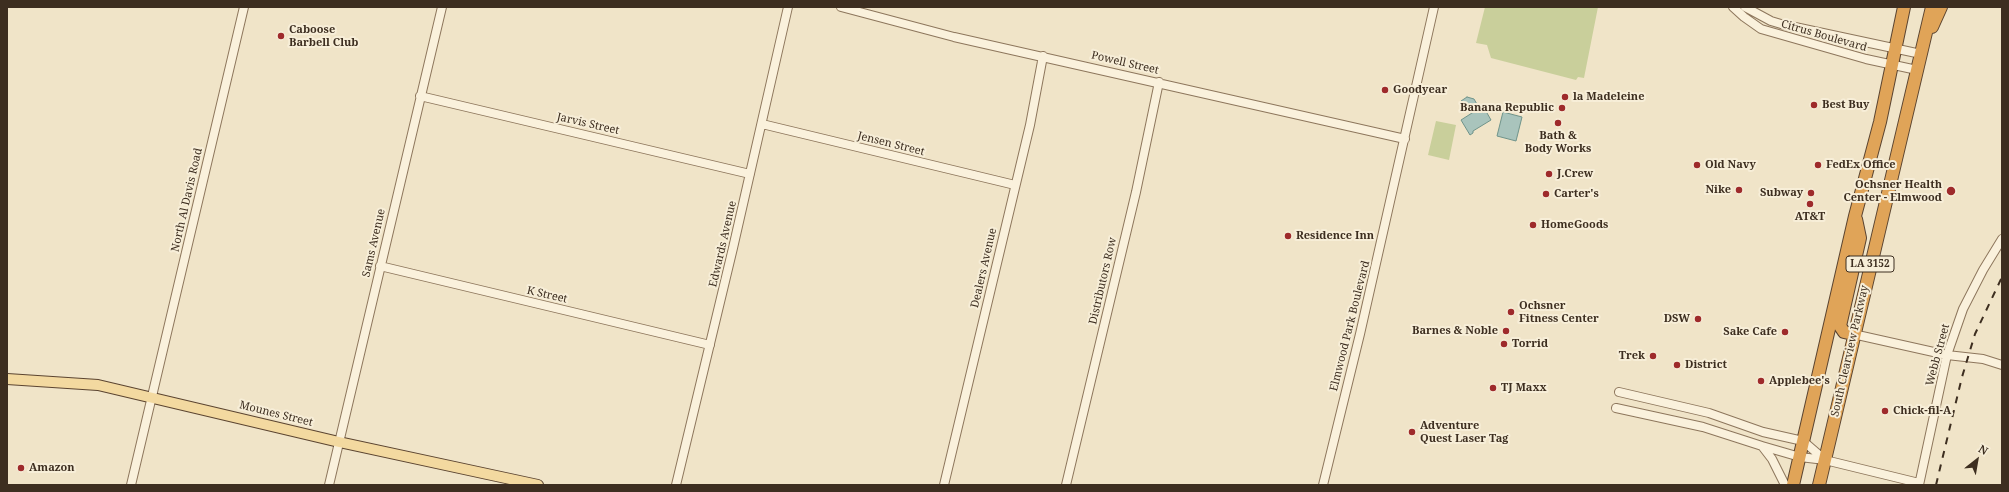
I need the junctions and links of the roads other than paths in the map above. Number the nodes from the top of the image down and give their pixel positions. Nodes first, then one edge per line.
1 (244, 7) edge
2 (442, 7) edge
3 (788, 7) edge
4 (841, 7) edge
5 (1434, 7) edge
6 (1733, 7) edge
7 (1745, 7) edge
8 (1904, 7) edge
9 (1932, 7) edge
10 (1941, 7) edge
11 (1896, 50) junction
12 (1921, 54) junction
13 (1043, 56) junction
14 (1893, 64) junction
15 (1917, 70) junction
16 (1160, 82) junction
17 (420, 96) junction
18 (762, 124) junction
19 (1405, 139) junction
20 (750, 174) junction
21 (1015, 185) junction
22 (1855, 216) junction
23 (2002, 239) edge
24 (380, 266) junction
25 (1853, 334) junction
26 (710, 344) junction
27 (1948, 356) junction
28 (2002, 365) edge
29 (7, 379) edge
30 (1619, 392) dead end
31 (152, 398) junction
32 (1616, 408) dead end
33 (1803, 441) junction
34 (339, 442) junction
35 (1762, 446) junction
36 (1800, 457) junction
37 (1825, 460) junction
38 (1919, 484) edge
39 (131, 485) edge
40 (329, 485) edge
41 (538, 485) edge
42 (676, 485) edge
43 (944, 485) edge
44 (1066, 485) edge
45 (1323, 485) edge
46 (1785, 485) edge
47 (1793, 485) edge
48 (1819, 485) edge

1 - 31 street, North Al Davis Road
2 - 17 street, Sams Avenue
3 - 18 street, Edwards Avenue
4 - 13 street, Powell Street
5 - 19 street, Elmwood Park Boulevard
6 - 14 street, Citrus Boulevard
7 - 11 street, Citrus Boulevard
8 - 11 highway, LA 3152
9 - 12 highway, South Clearview Parkway / LA 3152
10 - 12 highway
11 - 12 street, Citrus Boulevard
11 - 14 highway, LA 3152
12 - 15 highway, South Clearview Parkway / LA 3152
13 - 16 street, Powell Street
13 - 21 street, Dealers Avenue
14 - 15 street, Citrus Boulevard
14 - 22 highway, LA 3152
15 - 25 highway, South Clearview Parkway / LA 3152
16 - 19 street, Powell Street
16 - 44 street, Distributors Row
17 - 20 street, Jarvis Street
17 - 24 street, Sams Avenue
18 - 20 street, Edwards Avenue
18 - 21 street, Jensen Street
19 - 45 street, Elmwood Park Boulevard
20 - 26 street, Edwards Avenue
21 - 43 street, Dealers Avenue
22 - 25 highway
22 - 33 highway, LA 3152
23 - 27 street, Webb Street
24 - 26 street, K Street
24 - 34 street, Sams Avenue
25 - 27 street
25 - 37 highway, South Clearview Parkway / LA 3152
26 - 42 street, Edwards Avenue
27 - 28 street
27 - 38 street, Webb Street
29 - 31 main road, Mounes Street
30 - 33 street
31 - 34 main road, Mounes Street
31 - 39 street, North Al Davis Road
32 - 35 street
33 - 36 highway, LA 3152
33 - 37 street
34 - 40 street, Sams Avenue
34 - 41 main road, Mounes Street
35 - 36 street
35 - 46 street
36 - 37 street
36 - 47 highway, LA 3152
37 - 38 street
37 - 48 highway, South Clearview Parkway / LA 3152

